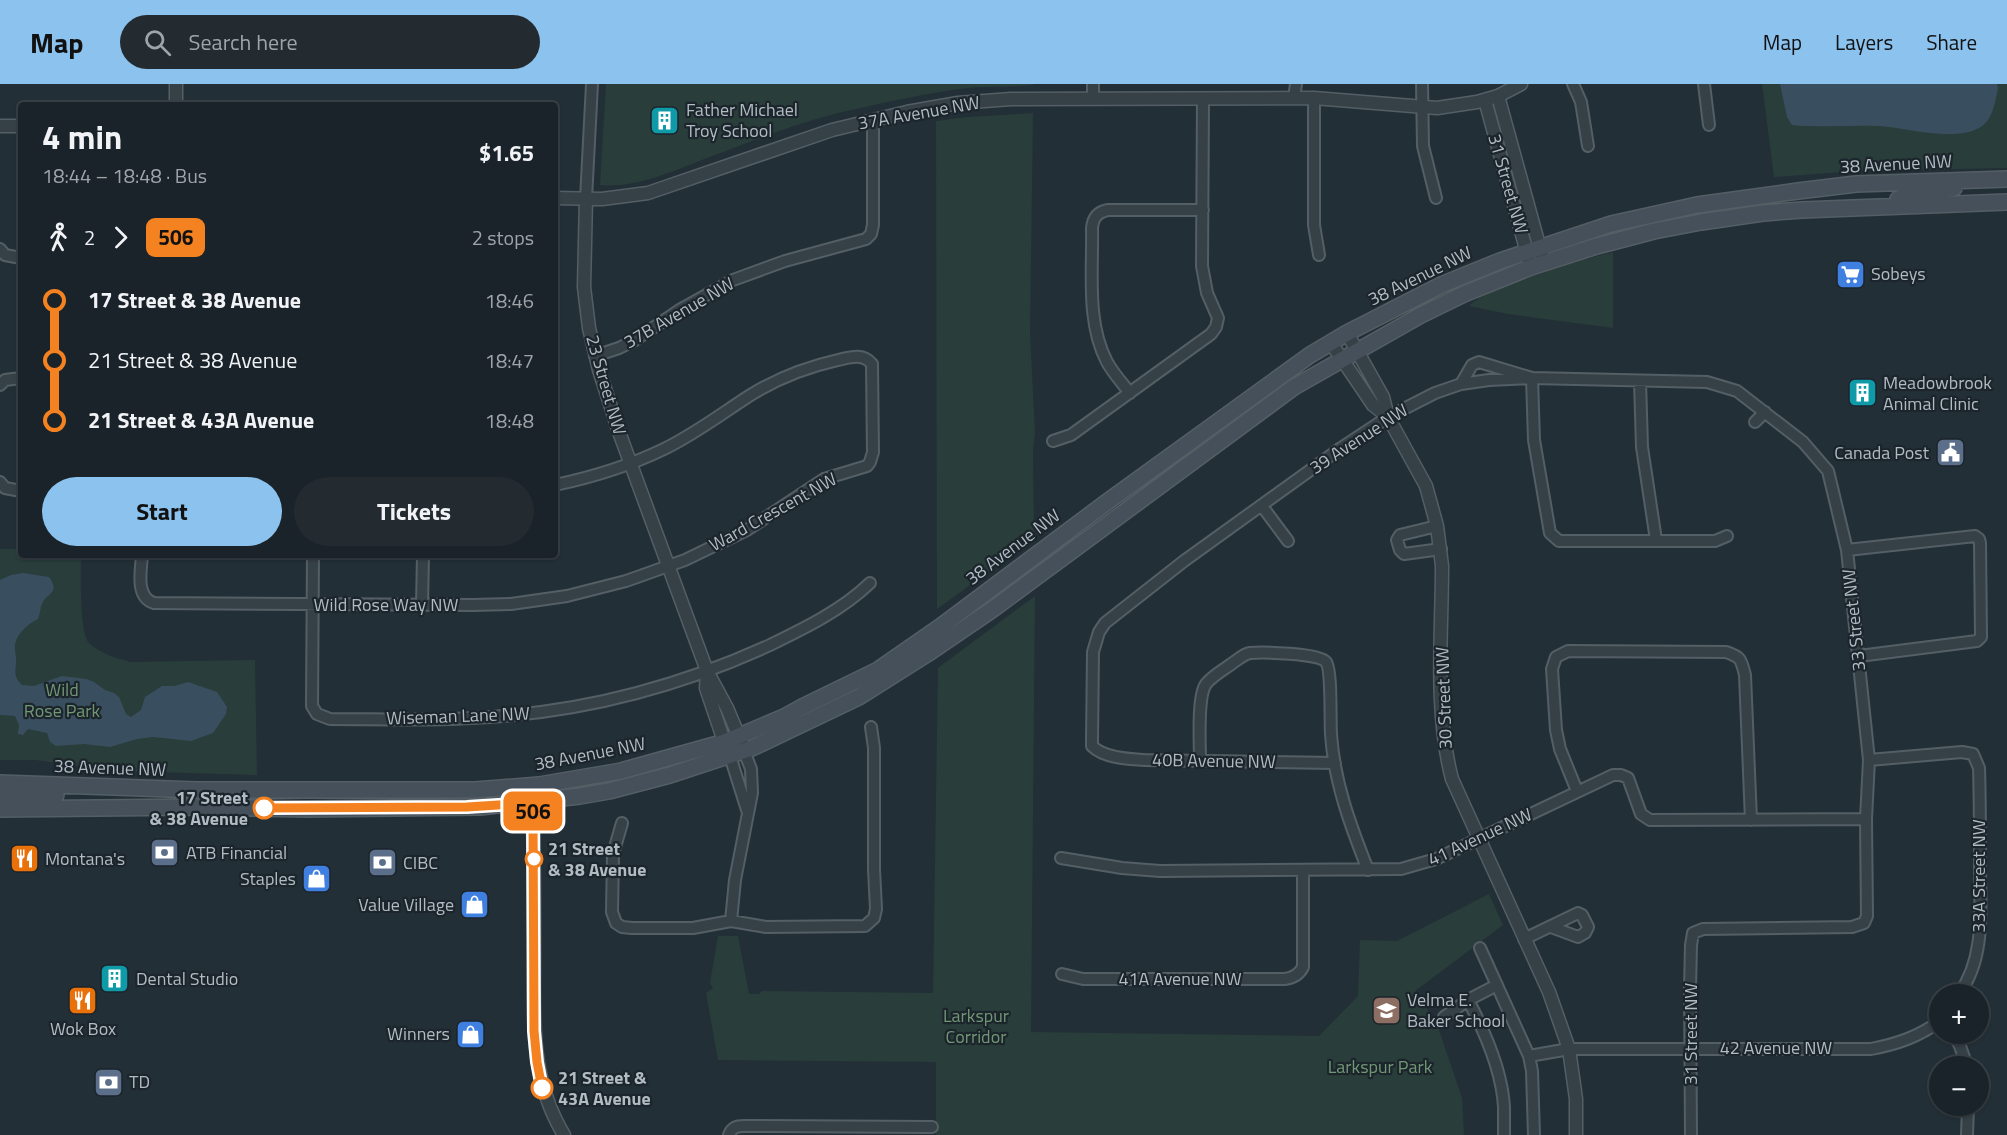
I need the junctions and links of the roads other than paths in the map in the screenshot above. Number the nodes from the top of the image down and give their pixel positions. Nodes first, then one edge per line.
1 (176, 84) edge
2 (592, 84) edge
3 (1094, 84) edge
4 (1296, 84) edge
5 (1422, 84) edge
6 (1521, 84) edge
7 (1573, 84) edge
8 (1704, 84) edge
9 (1498, 96) junction
10 (1294, 98) junction
11 (1314, 98) junction
12 (1094, 99) junction
13 (1203, 99) junction
14 (1485, 100) junction
15 (176, 102) edge
16 (1422, 108) junction
17 (873, 120) junction
18 (1709, 125) dead end
19 (0, 126) edge
20 (18, 126) edge
21 (1588, 146) dead end
22 (2007, 179) edge
23 (1980, 180) junction
24 (1876, 184) junction
25 (2007, 194) edge
26 (558, 198) edge
27 (1436, 198) dead end
28 (586, 199) junction
29 (1980, 202) junction
30 (2007, 202) edge
31 (1891, 206) junction
32 (1203, 210) junction
33 (2007, 211) edge
34 (0, 249) edge
35 (1533, 250) junction
36 (1319, 255) dead end
37 (18, 257) edge
38 (1537, 265) junction
39 (1347, 333) junction
40 (1331, 343) junction
41 (1357, 350) junction
42 (595, 356) junction
43 (1341, 360) junction
44 (18, 378) edge
45 (1532, 378) junction
46 (1640, 381) junction
47 (1707, 382) joint
48 (0, 384) edge
49 (1461, 384) junction
50 (1130, 393) junction
51 (1765, 412) junction
52 (1388, 417) junction
53 (1755, 422) dead end
54 (1053, 441) dead end
55 (631, 463) junction
56 (1, 484) edge
57 (558, 484) edge
58 (18, 491) edge
59 (1262, 506) junction
60 (1437, 526) junction
61 (1726, 536) dead end
62 (1656, 540) junction
63 (1288, 541) dead end
64 (1441, 549) junction
65 (1846, 550) junction
66 (142, 558) edge
67 (313, 558) edge
68 (423, 558) edge
69 (669, 567) junction
70 (870, 583) dead end
71 (312, 604) junction
72 (423, 605) junction
73 (1859, 656) junction
74 (707, 670) junction
75 (871, 727) dead end
76 (734, 746) junction
77 (1094, 748) joint
78 (1869, 760) junction
79 (1200, 761) junction
80 (1335, 763) junction
81 (0, 783) edge
82 (529, 786) junction
83 (149, 789) junction
84 (1577, 791) junction
85 (0, 796) edge
86 (532, 803) junction
87 (0, 809) edge
88 (1866, 819) junction
89 (1751, 820) junction
90 (622, 823) dead end
91 (1480, 839) junction
92 (1061, 858) dead end
93 (1303, 870) junction
94 (1368, 870) junction
95 (731, 921) junction
96 (1551, 927) dead end
97 (1693, 933) joint
98 (1524, 939) junction
99 (1480, 948) dead end
100 (1062, 974) dead end
101 (1966, 984) edge
102 (1497, 985) junction
103 (1468, 1000) junction
104 (1444, 1017) dead end
105 (1929, 1028) edge
106 (1691, 1048) junction
107 (1569, 1049) junction
108 (1529, 1056) junction
109 (1968, 1116) edge
110 (932, 1127) dead end
111 (864, 1131) edge
112 (730, 1132) edge
113 (564, 1135) edge
114 (1504, 1135) edge
115 (1534, 1135) edge
116 (1576, 1135) edge
117 (1691, 1135) edge
118 (1967, 1135) edge

1 - 15 street
2 - 28 street, 23 Street NW
3 - 12 street
4 - 10 street
5 - 16 street
6 - 9 street, 37A Avenue NW
7 - 21 street
8 - 18 street
9 - 14 street, 37A Avenue NW
9 - 35 street, 31 Street NW
10 - 11 street, 37A Avenue NW
10 - 13 street, 37A Avenue NW
11 - 16 street, 37A Avenue NW
11 - 36 street
12 - 13 street, 37A Avenue NW
12 - 17 street, 37A Avenue NW
13 - 32 street
14 - 16 street, 37A Avenue NW
14 - 35 street, 31 Street NW
16 - 27 street
17 - 28 street, 37A Avenue NW
17 - 42 street, 37B Avenue NW
19 - 20 street
22 - 23 main road, 38 Avenue NW
23 - 24 main road, 38 Avenue NW
23 - 31 main road
24 - 31 main road
24 - 35 main road, 38 Avenue NW
25 - 29 main road
26 - 28 street, 37A Avenue NW
28 - 42 street, 23 Street NW
29 - 30 main road, 38 Avenue NW
29 - 31 main road, 38 Avenue NW
29 - 33 main road
31 - 38 main road, 38 Avenue NW
32 - 50 street
32 - 50 street
34 - 37 street
35 - 38 street, 31 Street NW
35 - 39 main road, 38 Avenue NW
38 - 41 main road, 38 Avenue NW
39 - 40 main road, 38 Avenue NW
39 - 41 street, 30 Street NW
40 - 43 street, 30 Street NW
40 - 76 main road, 38 Avenue NW
41 - 43 main road, 38 Avenue NW
41 - 52 street, 30 Street NW
42 - 55 street, 23 Street NW
43 - 52 street, 30 Street NW
43 - 76 main road, 38 Avenue NW
44 - 48 street
45 - 46 street, 39 Avenue NW
45 - 49 street, 39 Avenue NW
45 - 49 street, 39 Avenue NW
45 - 62 street
46 - 47 street, 39 Avenue NW
46 - 62 street
47 - 51 street, 33 Street NW
49 - 52 street, 39 Avenue NW
50 - 54 street
51 - 53 street
51 - 65 street, 33 Street NW
52 - 59 street, 39 Avenue NW
52 - 60 street, 30 Street NW
55 - 57 street
55 - 69 street, 23 Street NW
55 - 69 street, Ward Crescent NW
56 - 58 street
59 - 63 street
59 - 77 street, 39 Avenue NW
60 - 64 street, 30 Street NW
60 - 64 street
61 - 62 street
64 - 91 street, 30 Street NW
65 - 73 street, 33 Street NW
65 - 73 street
66 - 71 street, Wild Rose Way NW
67 - 71 street, Wiseman Lane NW
68 - 72 street
69 - 72 street, Wild Rose Way NW
69 - 74 street, 23 Street NW
70 - 74 street, Wiseman Lane NW
71 - 72 street, Wild Rose Way NW
71 - 74 street, Wiseman Lane NW
73 - 78 street, 33 Street NW
74 - 76 street, 23 Street NW
75 - 95 street
76 - 82 main road, 38 Avenue NW
76 - 86 main road, 38 Avenue NW
76 - 95 street, 23 Street NW
77 - 79 street, 40B Avenue NW
78 - 88 street, 33 Street NW
78 - 101 street, 33A Street NW
79 - 80 street, 40B Avenue NW
79 - 80 street
80 - 94 street
81 - 83 main road, 38 Avenue NW
82 - 83 main road, 38 Avenue NW
82 - 86 street
83 - 85 main road
84 - 89 street, 41 Avenue NW
84 - 89 street
84 - 91 street, 41 Avenue NW
86 - 87 main road, 38 Avenue NW
86 - 113 street
88 - 89 street, 41 Avenue NW
88 - 97 street, 33 Street NW
90 - 95 street
91 - 94 street, 41 Avenue NW
91 - 98 street, 30 Street NW
92 - 93 street, 41 Avenue NW
93 - 94 street, 41 Avenue NW
93 - 100 street, 41A Avenue NW
96 - 98 street
97 - 106 street, 31 Street NW
98 - 107 street, 30 Street NW
99 - 102 street
102 - 103 street
102 - 108 street
103 - 104 street
103 - 114 street
105 - 106 street, 42 Avenue NW
106 - 107 street, 42 Avenue NW
106 - 117 street, 31 Street NW
107 - 108 street, 42 Avenue NW
107 - 116 street, 30 Street NW
108 - 115 street
109 - 118 street
110 - 111 street
111 - 112 street

